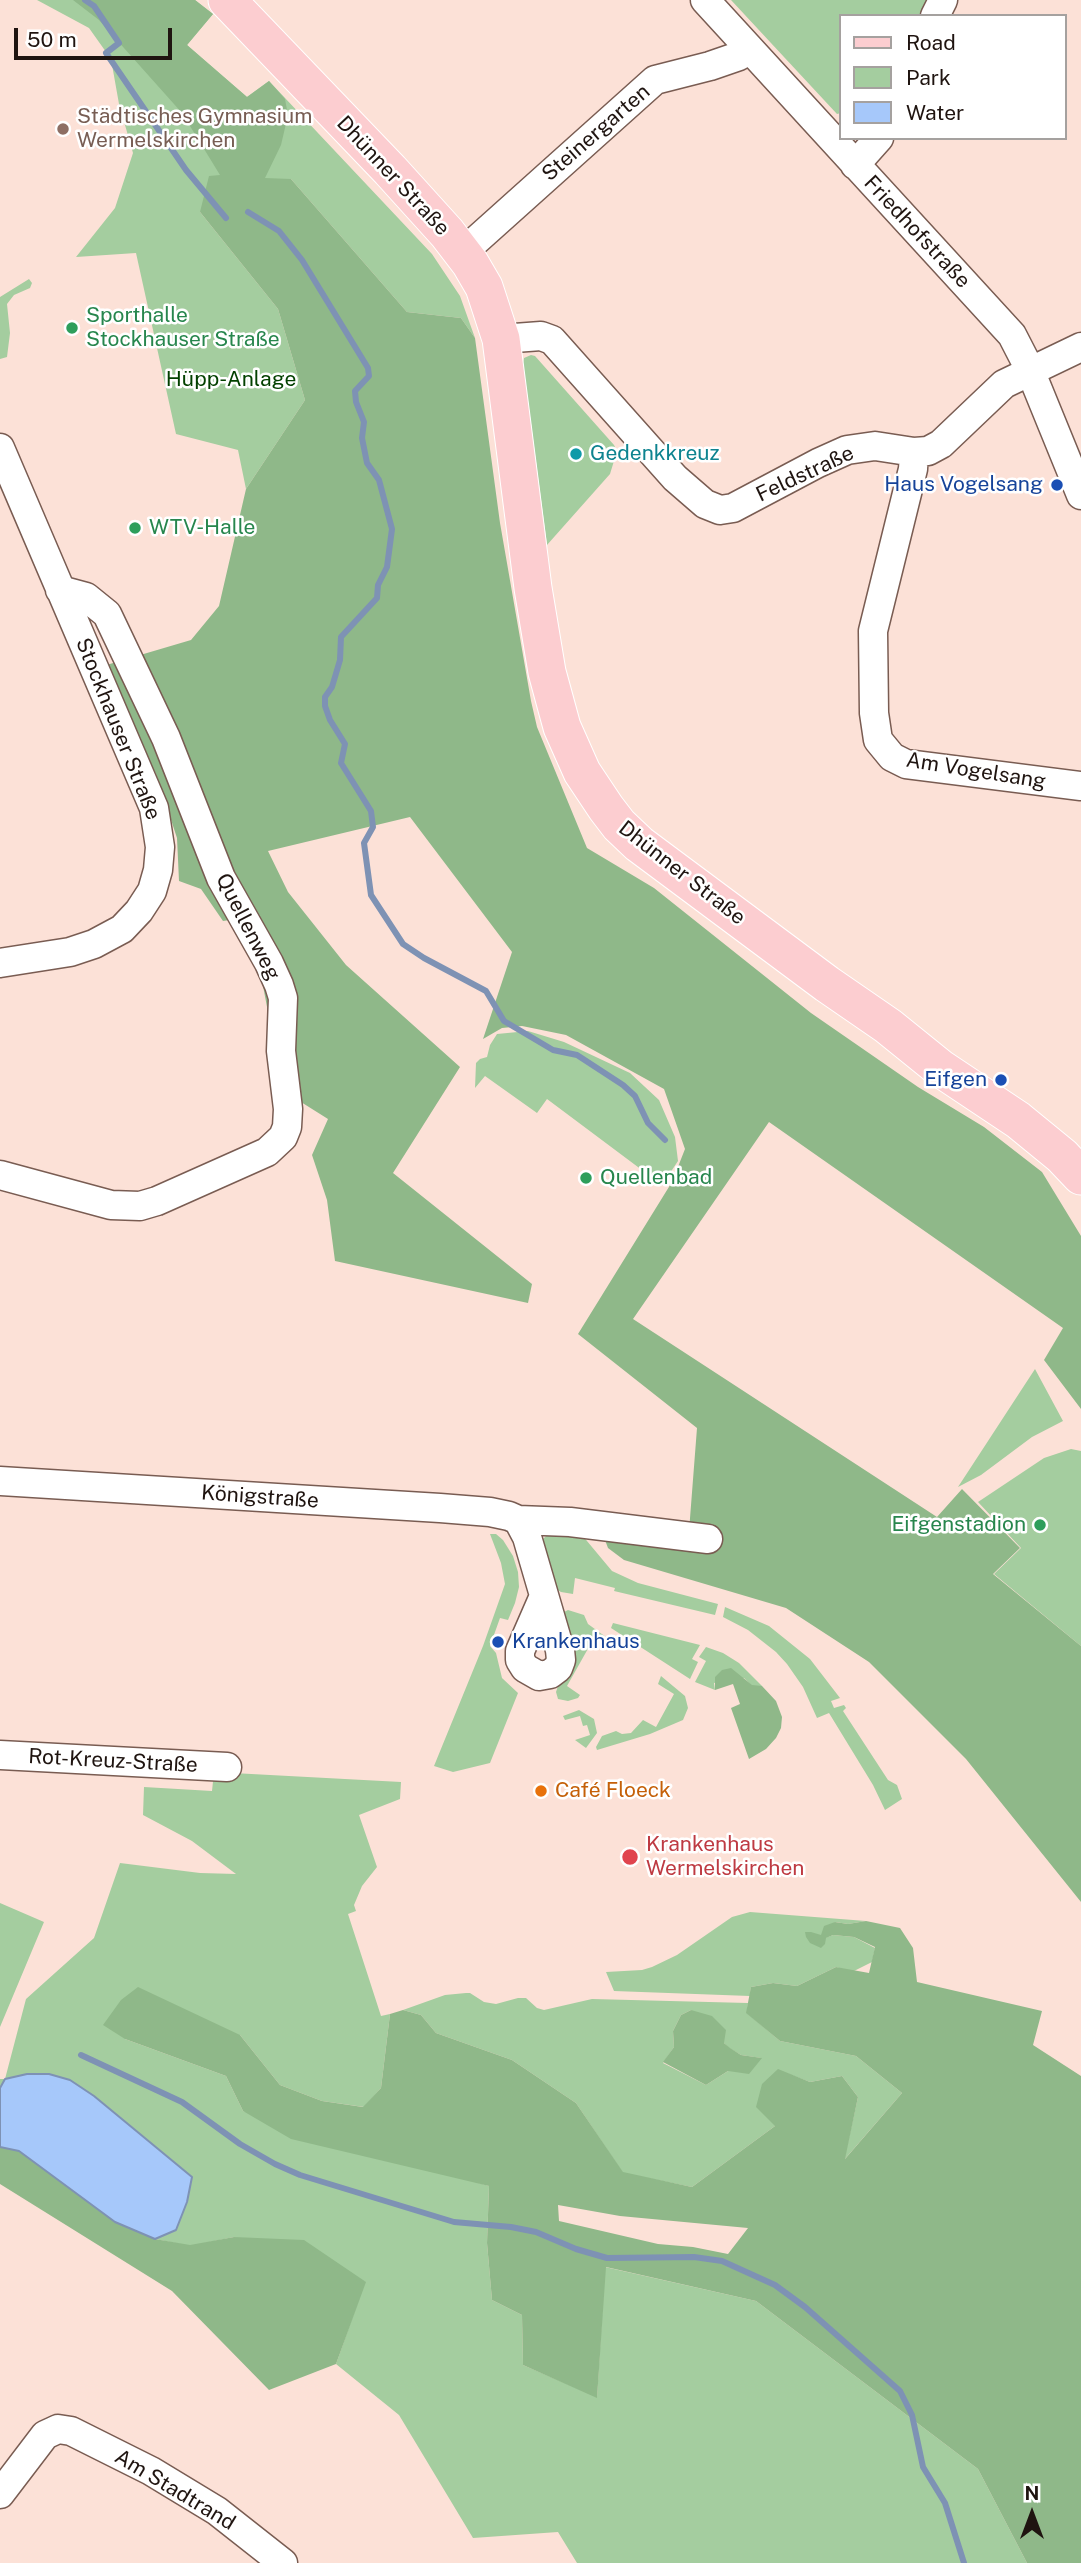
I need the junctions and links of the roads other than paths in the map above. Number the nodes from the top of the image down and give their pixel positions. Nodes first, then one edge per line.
1 (227, 0) edge
2 (705, 0) edge
3 (748, 48) junction
4 (877, 140) edge
5 (855, 165) junction
6 (462, 253) junction
7 (501, 339) junction
8 (1081, 347) edge
9 (1030, 370) junction
10 (914, 452) junction
11 (2, 456) edge
12 (1081, 495) edge
13 (60, 590) junction
14 (1081, 786) edge
15 (0, 963) edge
16 (0, 1175) edge
17 (1081, 1176) edge
18 (0, 1481) edge
19 (518, 1520) junction
20 (708, 1539) dead end
21 (544, 1597) dead end
22 (0, 1755) edge
23 (227, 1767) dead end
24 (0, 2494) edge
25 (283, 2563) edge

1 - 6 main road, Dhünner Straße
2 - 3 street, Friedhofstraße
3 - 5 street, Friedhofstraße
3 - 6 street, Steinergarten
4 - 5 street
5 - 9 street, Friedhofstraße
6 - 7 main road, Dhünner Straße
7 - 10 street, Feldstraße
7 - 17 main road, Dhünner Straße
8 - 9 street
9 - 10 street
9 - 12 street, Friedhofstraße
10 - 14 street, Am Vogelsang
11 - 13 street, Stockhauser Straße
13 - 15 street, Stockhauser Straße
13 - 16 street, Quellenweg
18 - 19 street, Königstraße
19 - 20 street, Königstraße
19 - 21 street
22 - 23 street, Rot-Kreuz-Straße
24 - 25 street, Am Stadtrand

